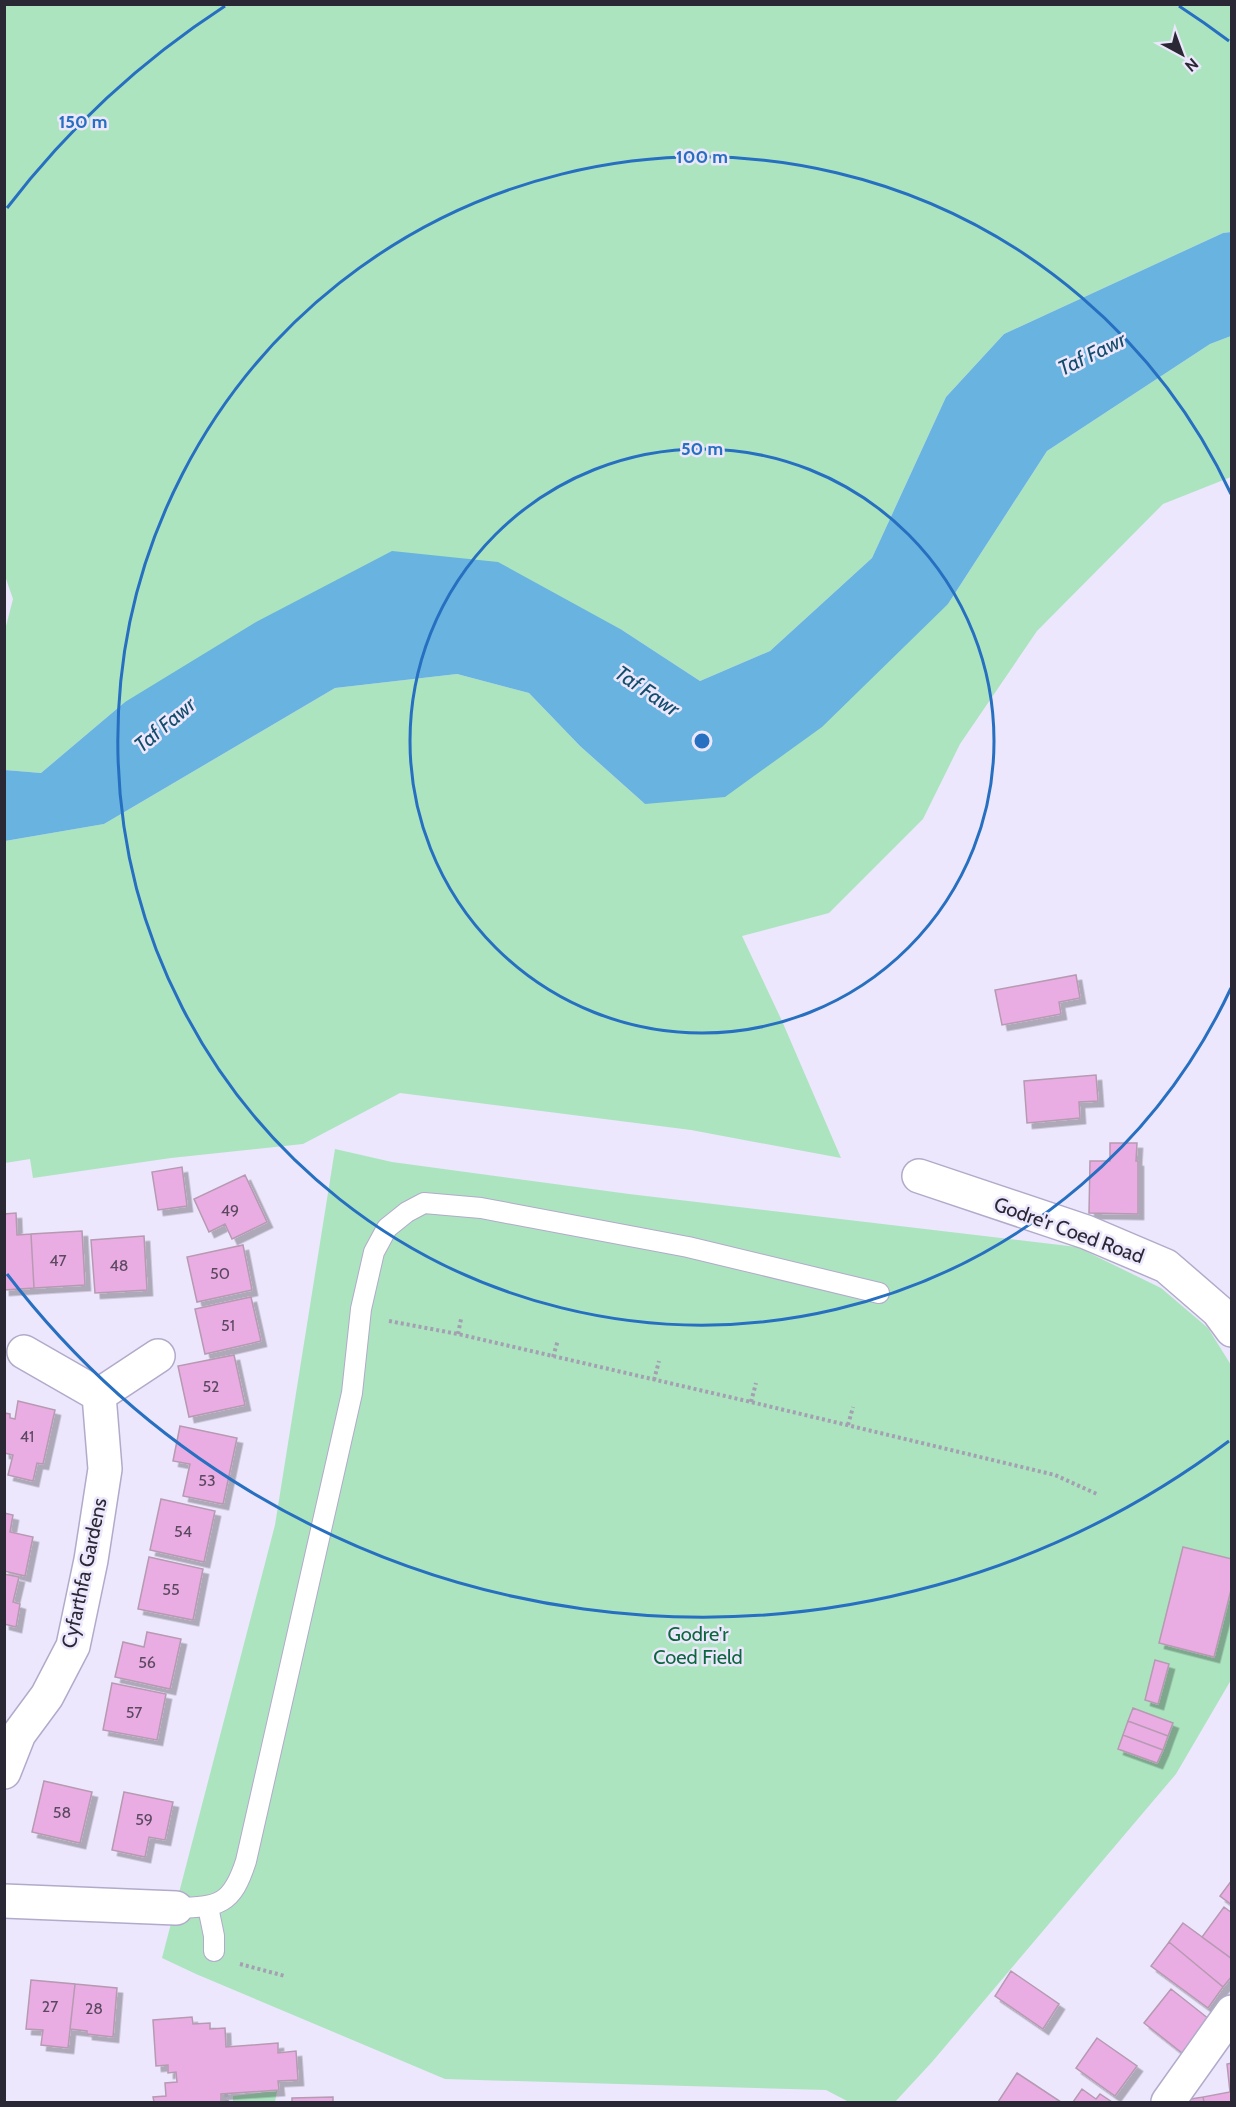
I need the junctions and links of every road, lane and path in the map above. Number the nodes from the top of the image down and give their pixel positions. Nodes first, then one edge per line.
1 (919, 1176) dead end
2 (879, 1293) dead end
3 (461, 1319) dead end
4 (384, 1320) dead end
5 (1232, 1330) edge
6 (458, 1335) junction
7 (558, 1340) dead end
8 (24, 1352) dead end
9 (158, 1356) dead end
10 (554, 1357) junction
11 (658, 1361) dead end
12 (654, 1380) junction
13 (756, 1383) dead end
14 (99, 1395) junction
15 (751, 1402) junction
16 (853, 1407) dead end
17 (848, 1425) junction
18 (1099, 1495) dead end
19 (4, 1772) edge
20 (4, 1900) edge
21 (208, 1907) junction
22 (176, 1908) joint
23 (214, 1951) joint
24 (285, 1976) dead end
25 (1232, 2012) edge
26 (226, 2094) dead end
27 (227, 2103) edge
28 (1168, 2103) edge

1 - 5 street, Godre'r Coed Road
2 - 21 lane
3 - 6 path
4 - 6 path
6 - 10 path
7 - 10 path
8 - 14 street
9 - 14 street
10 - 12 path
11 - 12 path
12 - 15 path
13 - 15 path
14 - 19 street, Cyfarthfa Gardens
15 - 17 path
16 - 17 path
17 - 18 path
20 - 22 street
21 - 22 lane
21 - 23 lane
23 - 24 path
25 - 28 street
26 - 27 path

